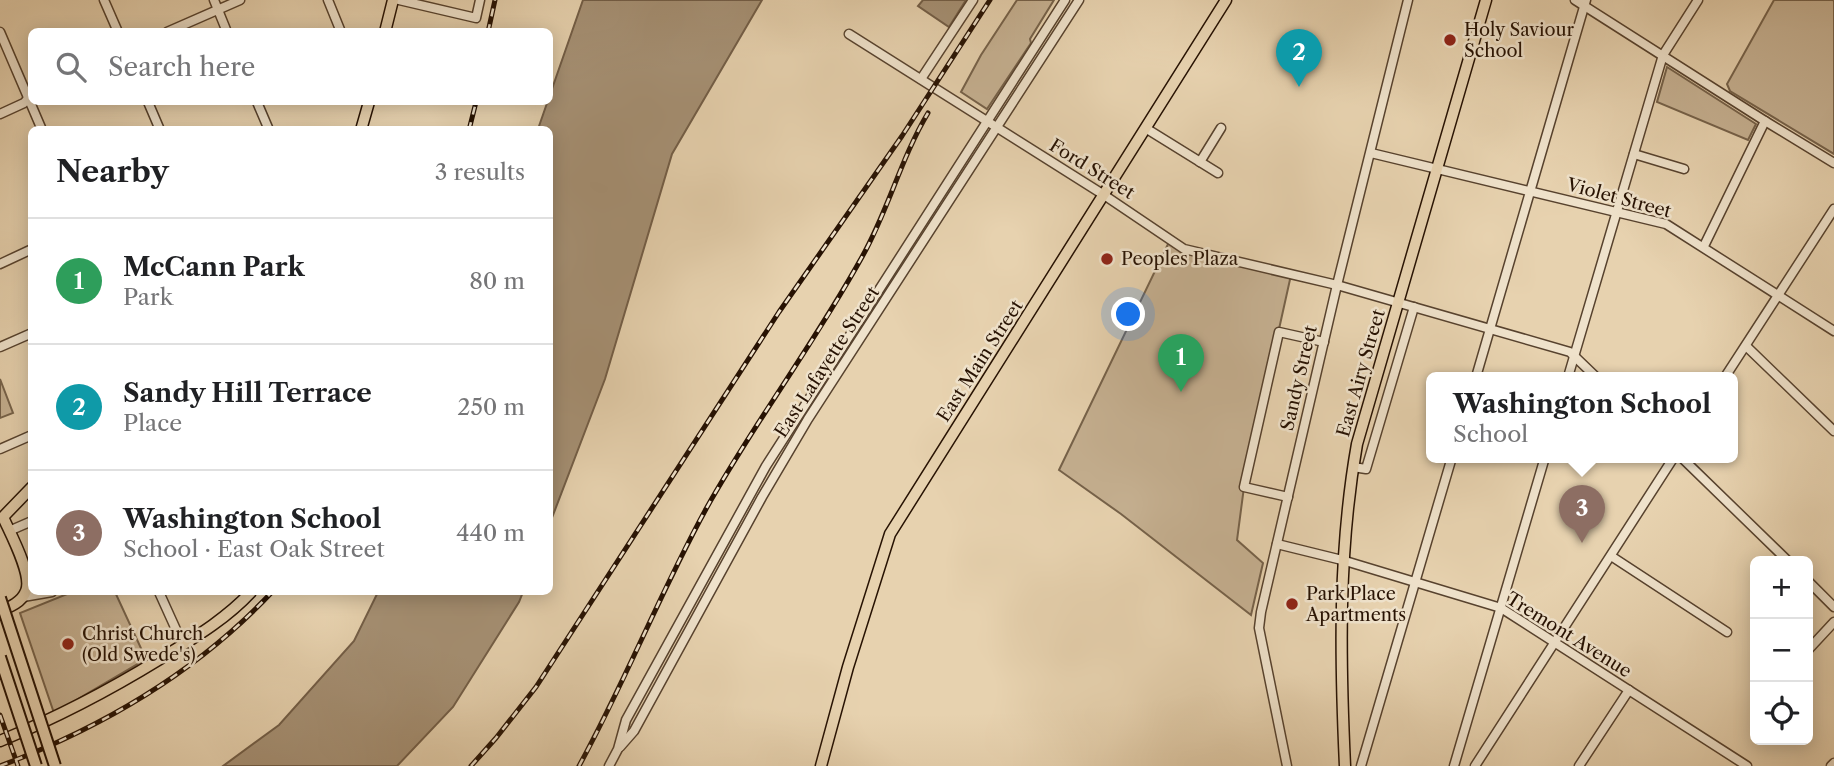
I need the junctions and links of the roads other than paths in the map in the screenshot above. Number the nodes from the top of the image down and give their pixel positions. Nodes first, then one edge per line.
1 (104, 0) edge
2 (214, 0) edge
3 (240, 0) edge
4 (328, 0) edge
5 (393, 0) edge
6 (399, 0) edge
7 (480, 0) edge
8 (973, 0) edge
9 (1065, 0) edge
10 (1079, 0) edge
11 (1226, 0) edge
12 (1409, 0) edge
13 (1486, 0) edge
14 (1698, 0) edge
15 (1581, 2) edge
16 (218, 10) junction
17 (116, 28) edge
18 (176, 28) edge
19 (225, 28) edge
20 (339, 28) edge
21 (386, 28) edge
22 (0, 33) edge
23 (849, 34) dead end
24 (1662, 55) junction
25 (921, 79) junction
26 (28, 92) edge
27 (28, 98) edge
28 (33, 105) edge
29 (149, 105) edge
30 (258, 105) edge
31 (368, 105) edge
32 (0, 114) edge
33 (987, 121) junction
34 (1765, 121) junction
35 (41, 126) edge
36 (158, 126) edge
37 (268, 126) edge
38 (362, 126) edge
39 (997, 128) junction
40 (1221, 128) dead end
41 (1147, 129) junction
42 (1371, 153) junction
43 (1634, 154) junction
44 (1200, 162) junction
45 (1834, 163) edge
46 (1436, 169) junction
47 (1684, 169) dead end
48 (1218, 173) dead end
49 (1530, 191) junction
50 (1104, 195) junction
51 (1834, 209) edge
52 (1617, 211) junction
53 (1704, 246) junction
54 (28, 251) edge
55 (0, 264) edge
56 (1337, 285) junction
57 (1779, 296) junction
58 (1398, 302) junction
59 (1414, 307) junction
60 (1390, 328) junction
61 (1490, 330) junction
62 (1834, 331) edge
63 (1406, 334) junction
64 (28, 335) edge
65 (1324, 342) junction
66 (1746, 346) junction
67 (0, 347) edge
68 (1575, 356) junction
69 (1477, 372) edge
70 (1570, 372) edge
71 (1591, 372) edge
72 (1728, 372) edge
73 (1834, 431) edge
74 (28, 437) edge
75 (0, 449) edge
76 (1450, 463) edge
77 (1543, 463) edge
78 (1670, 463) edge
79 (1687, 463) edge
80 (1353, 467) junction
81 (28, 490) edge
82 (1287, 497) junction
83 (1, 514) edge
84 (28, 523) edge
85 (9, 531) junction
86 (1277, 544) junction
87 (1611, 556) junction
88 (1782, 556) edge
89 (1342, 560) junction
90 (1414, 583) junction
91 (1813, 586) edge
92 (35, 595) edge
93 (160, 595) edge
94 (244, 595) edge
95 (23, 597) junction
96 (0, 598) edge
97 (1834, 607) edge
98 (1501, 608) junction
99 (0, 611) edge
100 (1834, 622) edge
101 (1727, 632) dead end
102 (1555, 644) junction
103 (183, 645) junction
104 (1813, 645) edge
105 (0, 657) edge
106 (1629, 690) junction
107 (0, 741) edge
108 (618, 749) junction
109 (36, 766) edge
110 (55, 766) edge
111 (609, 766) edge
112 (821, 766) edge
113 (1287, 766) edge
114 (1345, 766) edge
115 (1361, 766) edge
116 (1454, 766) edge
117 (1475, 766) edge
118 (1578, 766) edge
119 (1747, 766) edge

1 - 17 street
2 - 16 street
3 - 16 street
4 - 20 street
5 - 21 main road
6 - 7 street
8 - 25 street
9 - 33 street, East Lafayette Street
10 - 39 street, East Lafayette Street
11 - 41 main road, East Main Street
12 - 42 street, Sandy Street
13 - 46 main road, East Airy Street
14 - 24 street
15 - 24 street
15 - 49 street
16 - 18 street
16 - 19 street
22 - 26 street
23 - 25 street, Ford Street
24 - 34 street
24 - 43 street
25 - 33 street, Ford Street
27 - 32 street
28 - 35 street
29 - 36 street
30 - 37 street
31 - 38 main road
33 - 39 street, Ford Street
33 - 108 street, East Lafayette Street
34 - 45 street
34 - 53 street
39 - 50 street, Ford Street
39 - 108 street, East Lafayette Street
40 - 44 street
41 - 44 street
41 - 50 main road, East Main Street
42 - 46 street, Violet Street
42 - 56 street, Sandy Street
43 - 47 street
43 - 52 street
44 - 48 street
46 - 49 street, Violet Street
46 - 58 main road, East Airy Street
49 - 52 street, Violet Street
49 - 61 street
50 - 56 street, Ford Street
50 - 112 main road, East Main Street
51 - 57 street
52 - 53 street, Violet Street
52 - 68 street
53 - 57 street, Violet Street
54 - 55 street
56 - 58 street, Ford Street
56 - 65 street, Sandy Street
57 - 62 street, Violet Street
57 - 66 street
58 - 59 street, Ford Street
58 - 60 main road, East Airy Street
59 - 61 street, Ford Street
59 - 63 street
60 - 63 street
60 - 80 main road, East Airy Street
61 - 68 street, Ford Street
61 - 69 street
63 - 80 street
64 - 67 street
65 - 82 street, Sandy Street
65 - 82 street
66 - 72 street
66 - 73 street
68 - 70 street
68 - 71 street
74 - 75 street
76 - 90 street
77 - 98 street
78 - 87 street
79 - 88 street
80 - 89 main road, East Airy Street
81 - 83 main road
82 - 86 street, Sandy Street
83 - 85 main road
84 - 85 street
85 - 95 main road
86 - 89 street, Tremont Avenue
86 - 113 street, Sandy Street
87 - 101 street
87 - 102 street
89 - 90 street, Tremont Avenue
89 - 114 main road, East Airy Street
90 - 98 street, Tremont Avenue
90 - 115 street
91 - 97 street
92 - 95 street
93 - 103 street
94 - 103 main road
95 - 99 main road
96 - 110 highway, bridge
98 - 102 street, Tremont Avenue
98 - 116 street
100 - 104 street
102 - 106 street, Tremont Avenue
102 - 117 street
103 - 107 main road
105 - 109 highway, bridge
106 - 118 street
106 - 119 street, Tremont Avenue
108 - 111 street, East Lafayette Street

